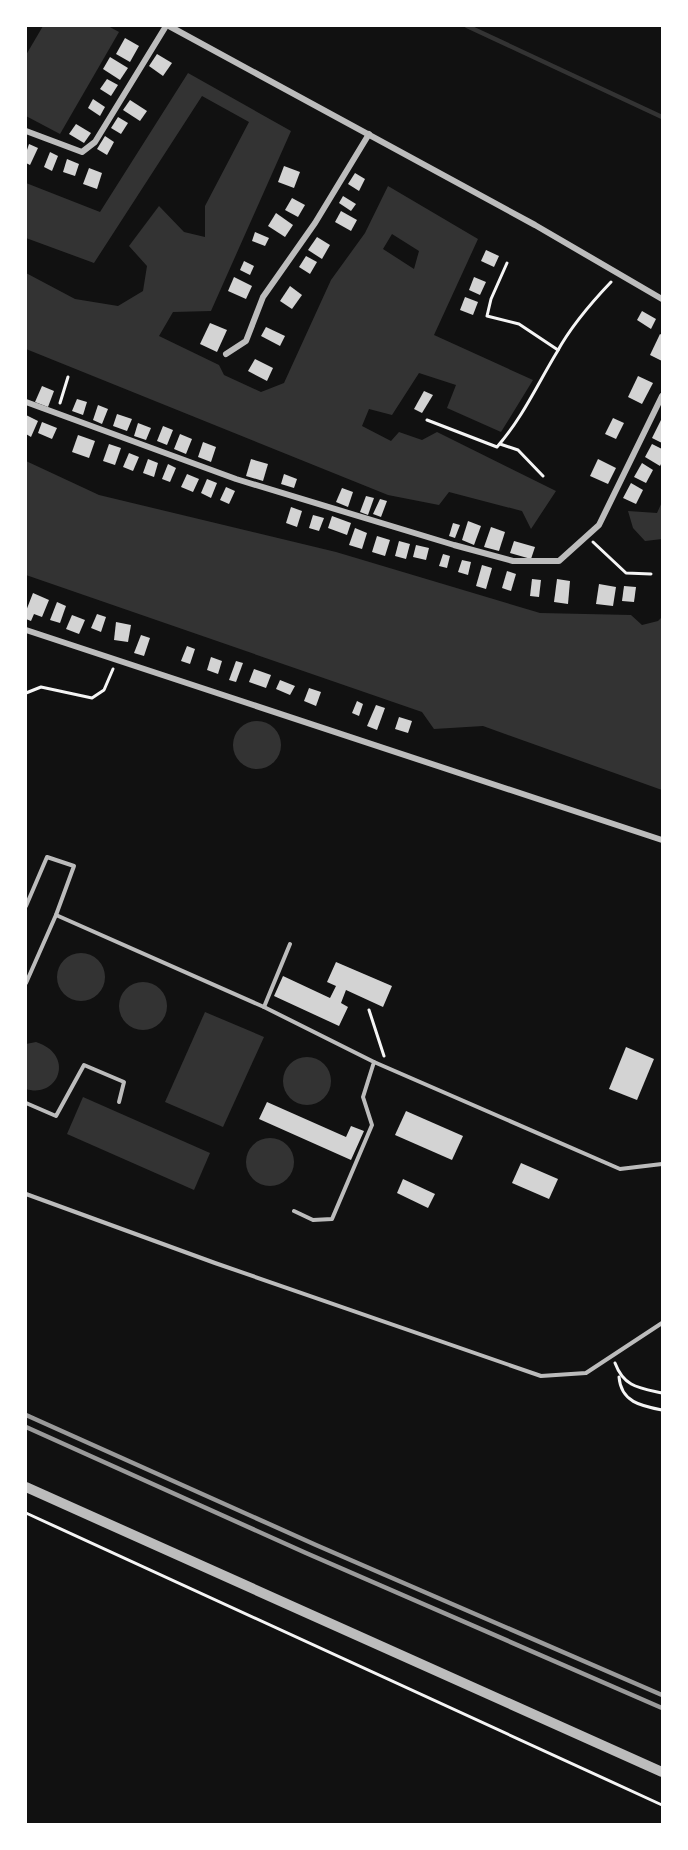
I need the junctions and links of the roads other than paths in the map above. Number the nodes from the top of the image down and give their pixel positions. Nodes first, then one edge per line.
1 (167, 26) edge
2 (26, 131) edge
3 (369, 135) junction
4 (663, 299) edge
5 (226, 354) dead end
6 (663, 396) edge
7 (26, 402) edge
8 (26, 630) edge
9 (663, 840) edge
10 (26, 906) edge
11 (56, 915) junction
12 (290, 944) dead end
13 (26, 983) edge
14 (264, 1007) junction
15 (374, 1062) junction
16 (118, 1102) dead end
17 (26, 1103) edge
18 (663, 1164) edge
19 (26, 1194) edge
20 (294, 1211) dead end
21 (663, 1323) edge
22 (26, 1487) edge
23 (663, 1772) edge

1 - 2 street
1 - 3 street
3 - 4 street
3 - 5 street
6 - 7 street
8 - 9 street
10 - 11 lane
11 - 13 lane
11 - 14 lane
12 - 14 lane
14 - 15 lane
15 - 18 lane
15 - 20 lane
16 - 17 lane
19 - 21 lane
22 - 23 street

